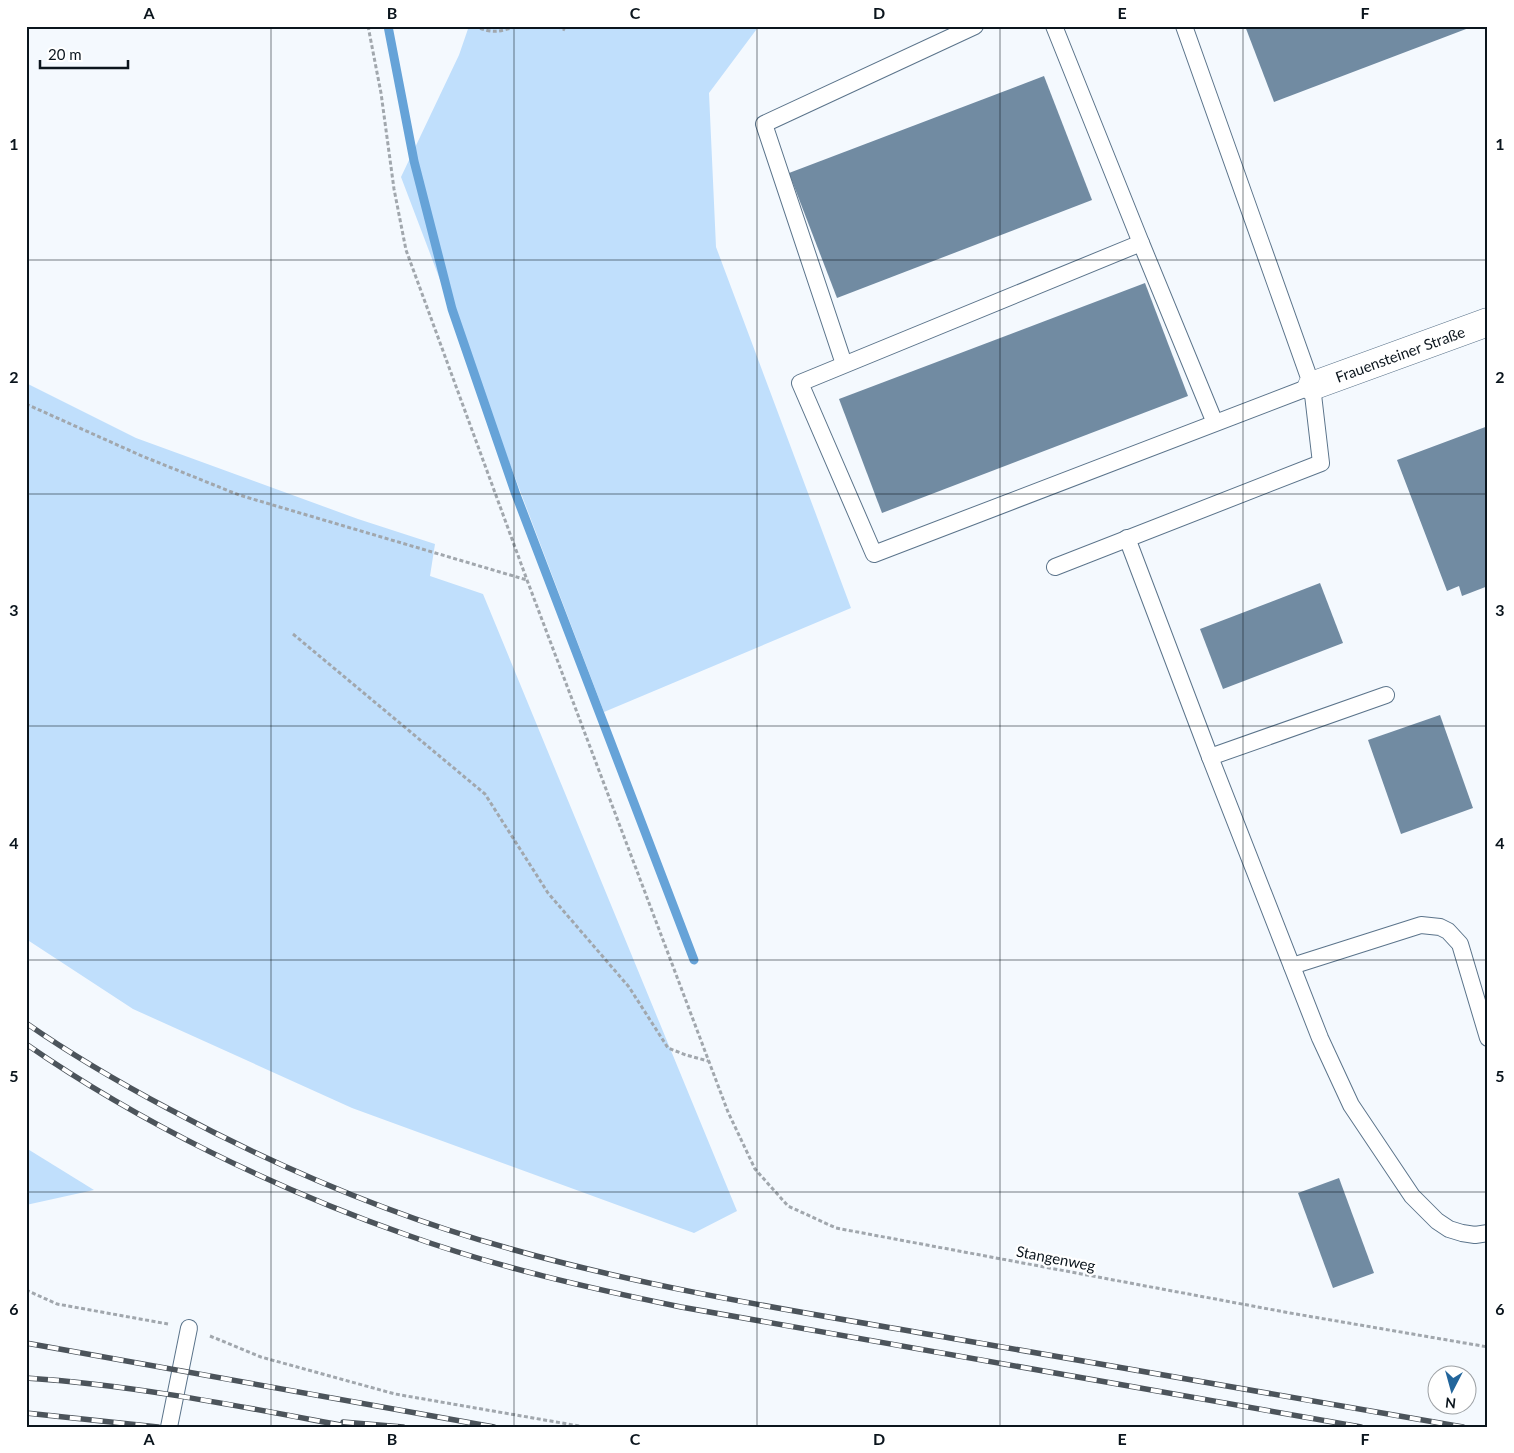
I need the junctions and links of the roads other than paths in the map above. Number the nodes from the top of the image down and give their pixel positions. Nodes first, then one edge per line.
1 (975, 26) edge
2 (1054, 26) edge
3 (1184, 26) edge
4 (1140, 243) junction
5 (1488, 322) edge
6 (844, 364) junction
7 (1312, 386) junction
8 (1215, 423) junction
9 (1127, 538) junction
10 (1055, 567) dead end
11 (1386, 696) dead end
12 (1210, 757) junction
13 (1292, 966) junction
14 (1488, 1038) edge
15 (1488, 1234) edge
16 (189, 1328) road end
17 (169, 1427) edge

1 - 6 lane
2 - 4 lane
3 - 7 lane
4 - 6 lane
4 - 8 lane
5 - 7 street, Frauensteiner Straße
6 - 8 lane
7 - 8 lane
7 - 9 lane
9 - 10 lane
9 - 12 lane
11 - 12 lane
12 - 13 lane
13 - 14 lane
13 - 15 lane
16 - 17 lane

